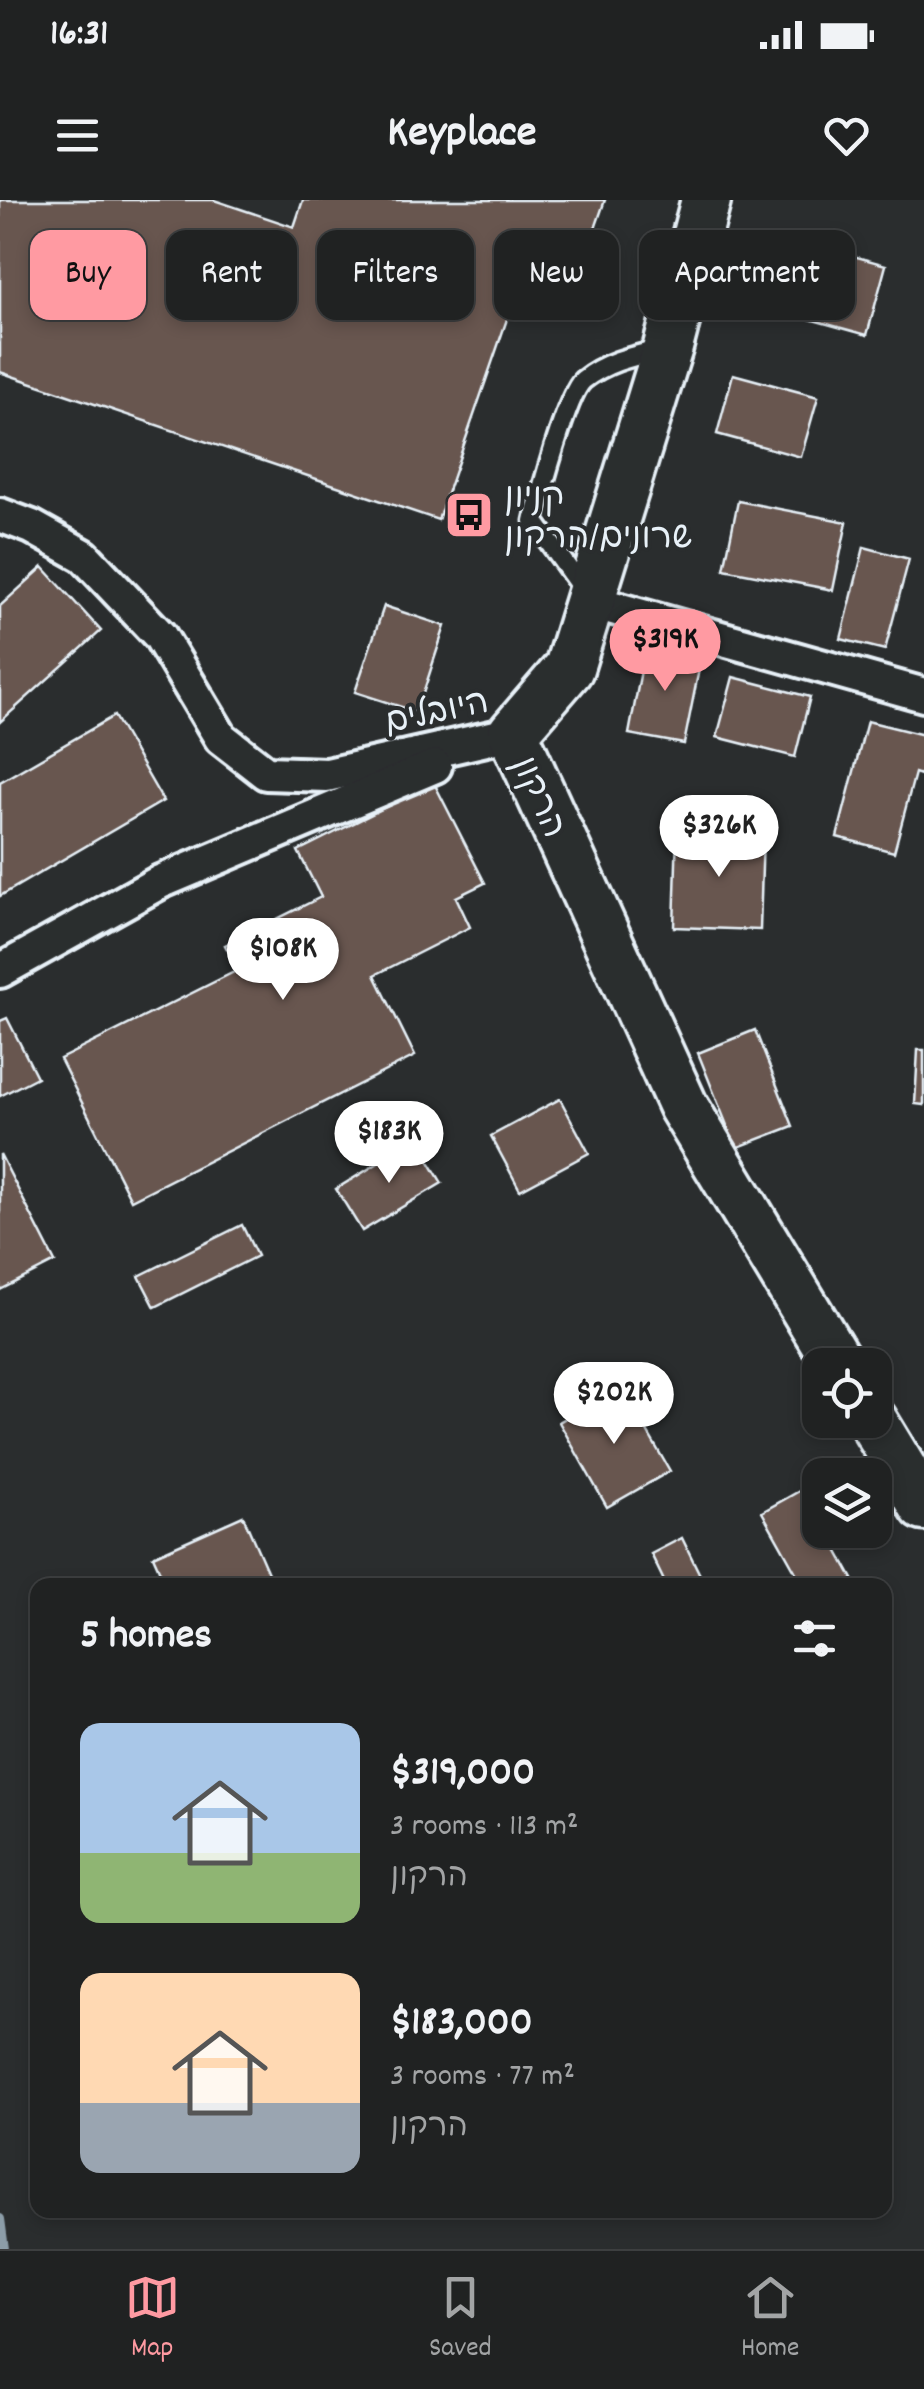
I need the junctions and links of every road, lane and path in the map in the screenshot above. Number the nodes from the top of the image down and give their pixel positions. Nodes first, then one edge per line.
1 (706, 200) edge
2 (668, 347) junction
3 (0, 515) edge
4 (592, 602) junction
5 (924, 695) edge
6 (513, 733) junction
7 (0, 971) edge
8 (829, 1348) edge
9 (883, 1438) edge
10 (924, 1506) edge

1 - 2 street, הרקון
2 - 4 street, הרקון
2 - 4 lane
3 - 6 street, היובלים
4 - 5 street
4 - 6 street, הרקון
6 - 7 street, היובלים
6 - 8 street, הרקון
9 - 10 street

